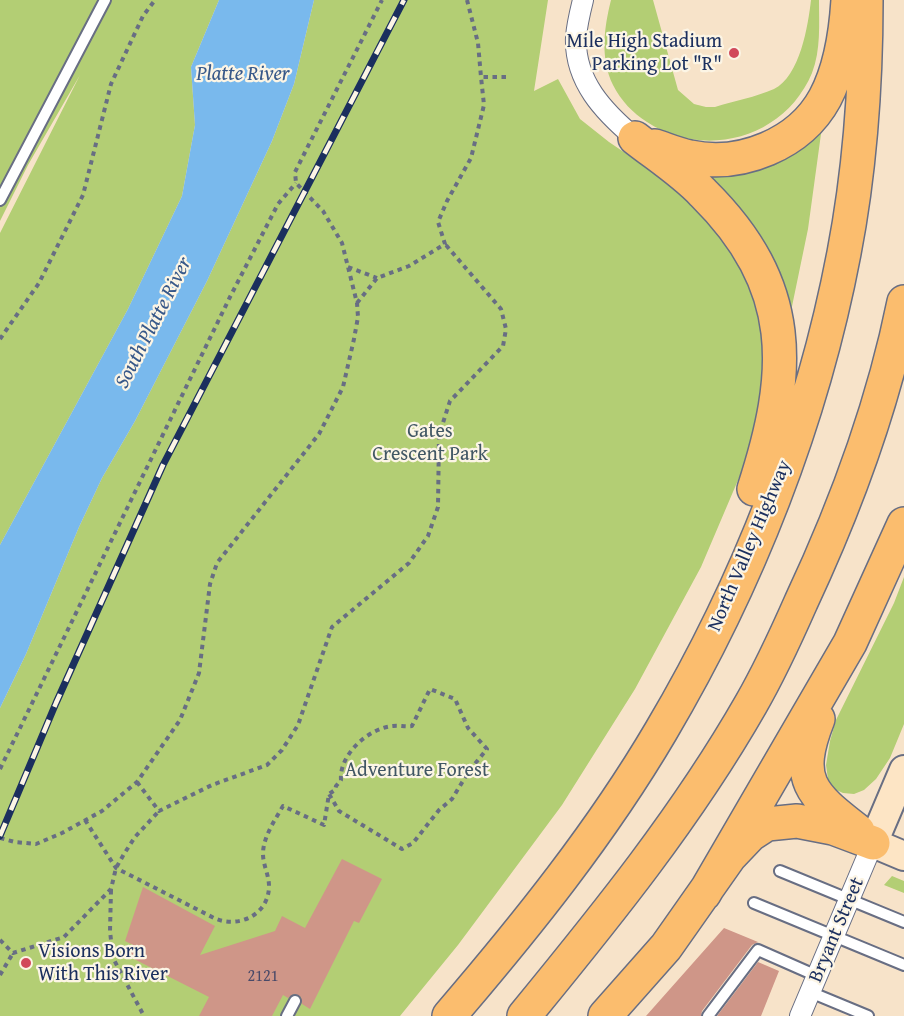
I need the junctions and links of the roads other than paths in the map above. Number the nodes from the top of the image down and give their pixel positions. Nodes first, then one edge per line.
1 (105, 0) edge
2 (583, 0) edge
3 (848, 0) edge
4 (866, 0) edge
5 (635, 138) junction
6 (0, 200) edge
7 (904, 302) edge
8 (904, 524) edge
9 (858, 625) junction
10 (903, 775) edge
11 (627, 785) junction
12 (873, 843) junction
13 (904, 856) edge
14 (780, 871) dead end
15 (704, 894) junction
16 (849, 899) junction
17 (754, 903) dead end
18 (904, 922) edge
19 (834, 936) junction
20 (904, 965) edge
21 (814, 984) junction
22 (295, 1001) dead end
23 (287, 1016) edge
24 (449, 1016) edge
25 (524, 1016) edge
26 (605, 1016) edge
27 (708, 1016) edge
28 (800, 1016) edge
29 (868, 1016) edge

1 - 6 lane
2 - 5 street
3 - 5 highway
4 - 11 highway, North Valley Highway
5 - 11 highway
7 - 25 highway
8 - 9 highway
9 - 12 highway
9 - 15 highway
10 - 12 street
11 - 24 highway, North Valley Highway
12 - 13 street
12 - 15 highway
12 - 16 street, Bryant Street
14 - 16 lane
15 - 26 highway
16 - 18 lane
16 - 19 street, Bryant Street
17 - 19 lane
19 - 20 lane
19 - 21 street, Bryant Street
21 - 27 lane
21 - 28 street, Bryant Street
21 - 29 lane
22 - 23 lane

